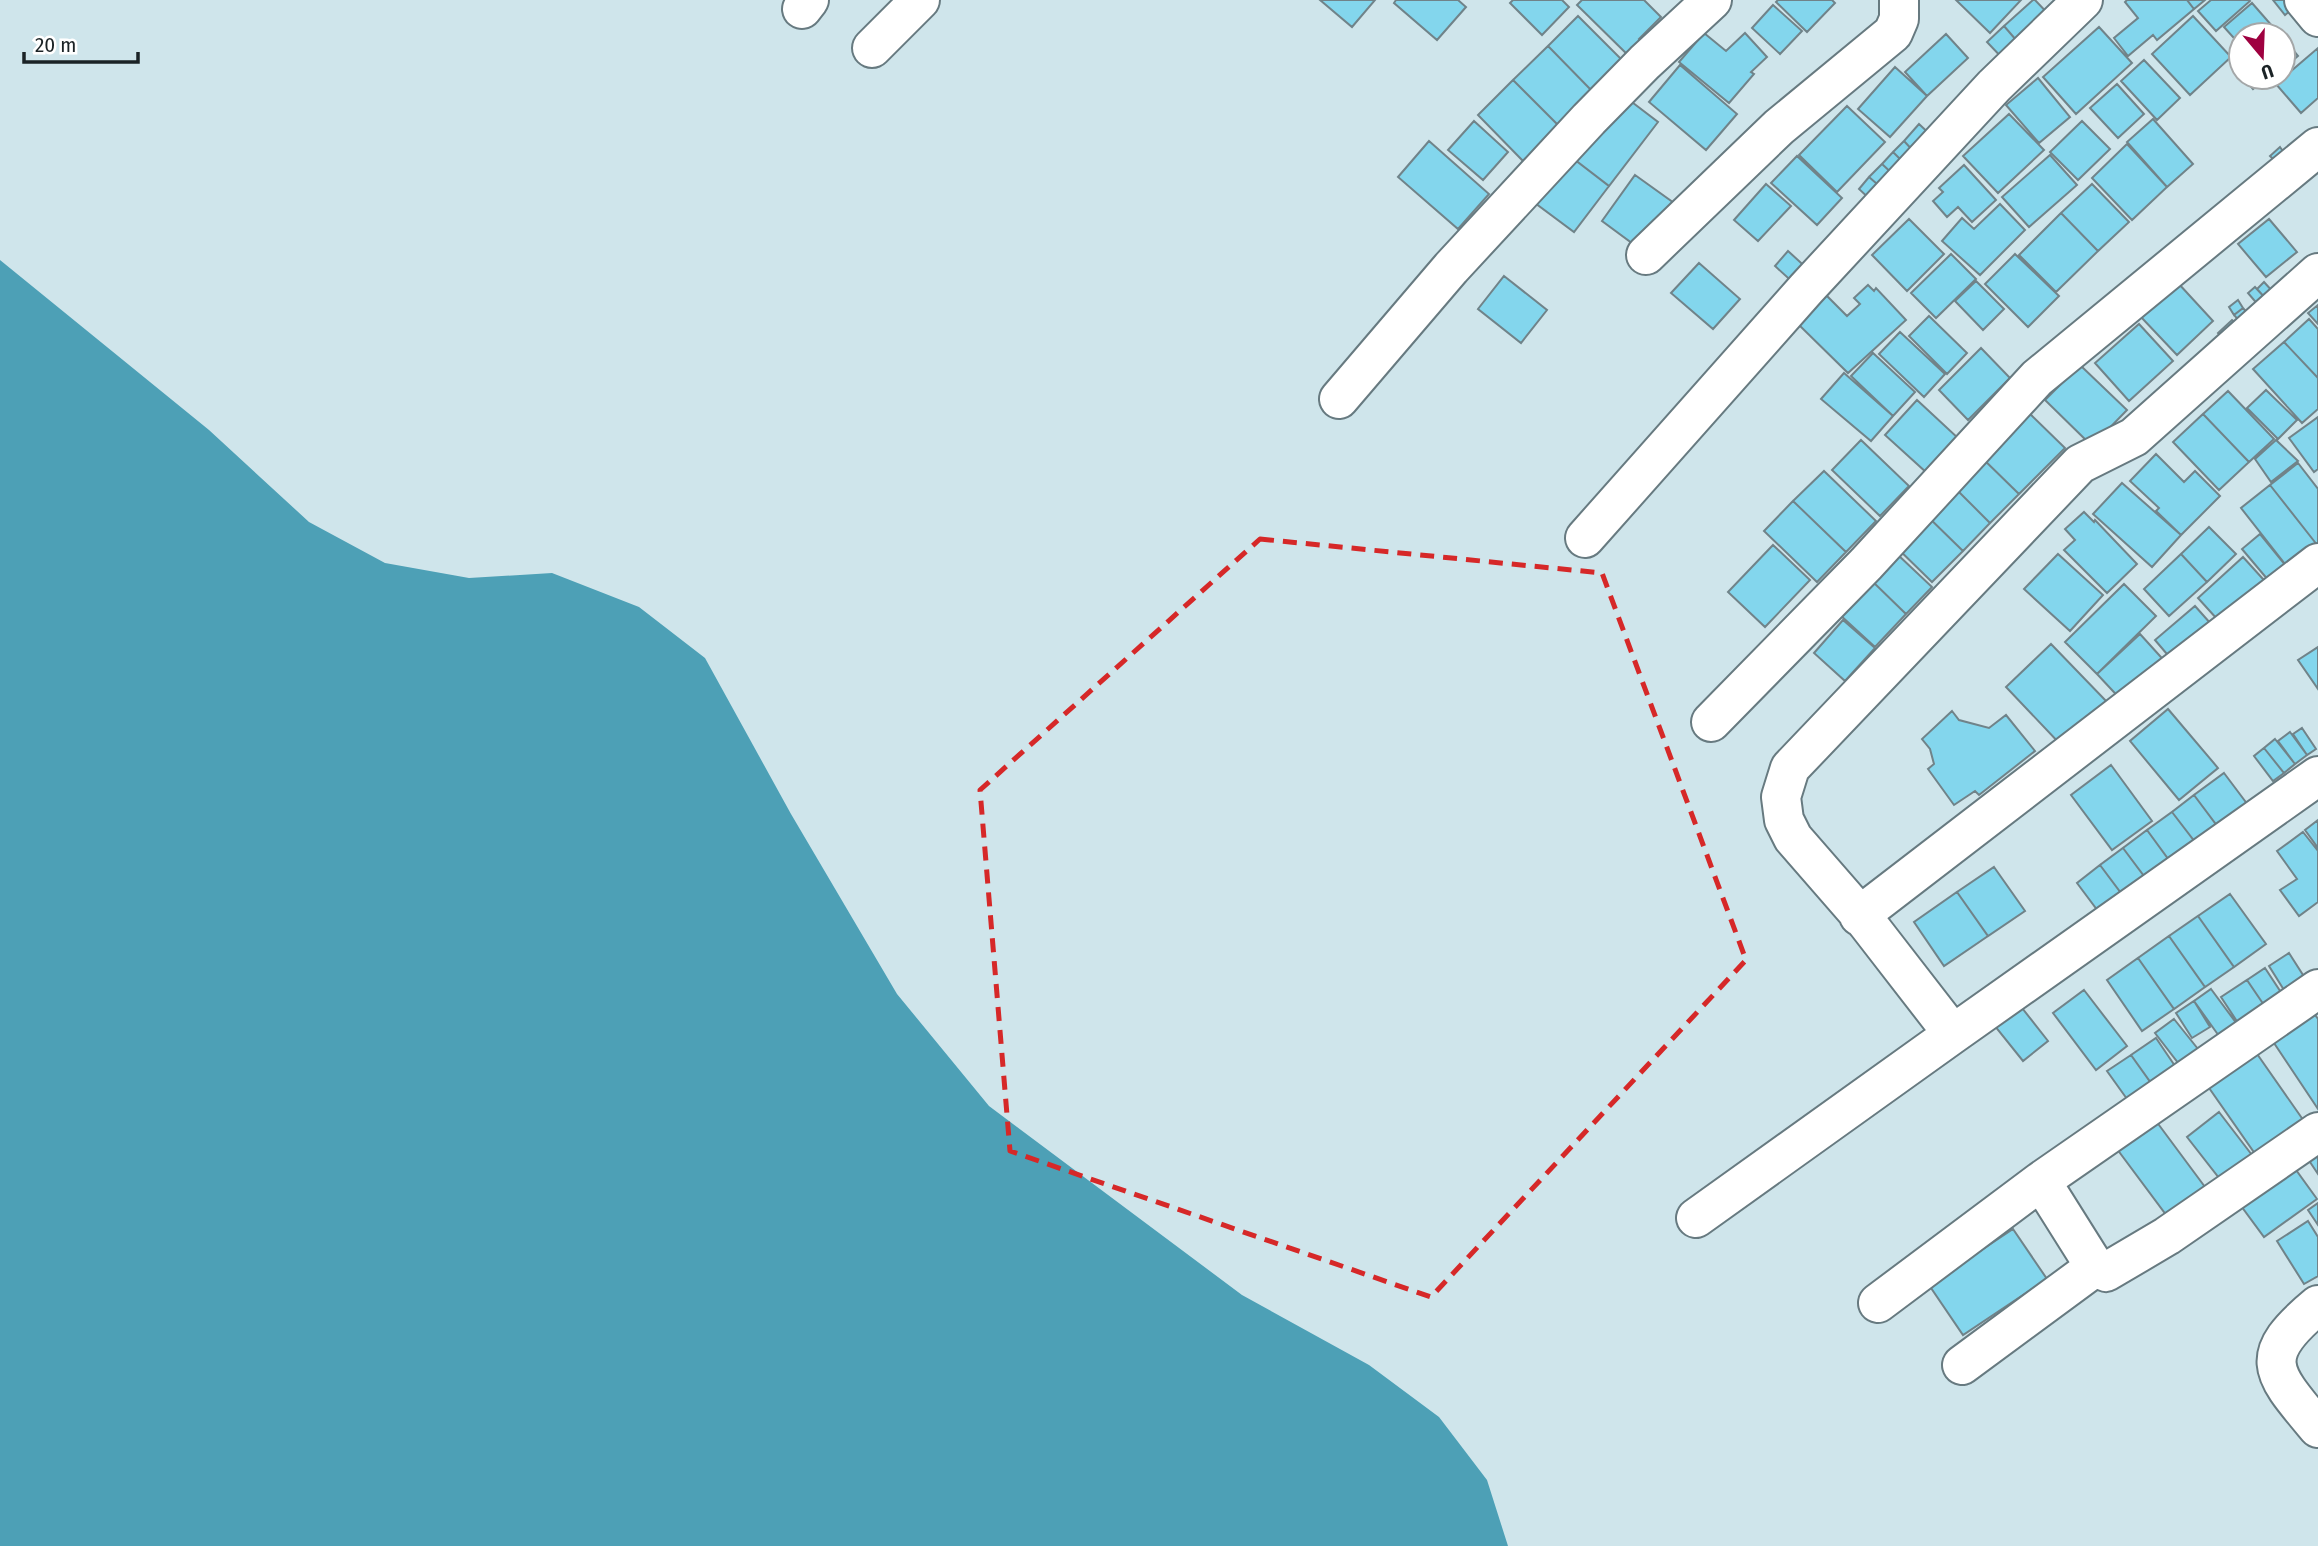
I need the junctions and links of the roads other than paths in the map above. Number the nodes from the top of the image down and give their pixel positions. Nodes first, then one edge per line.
1 (920, 0) edge
2 (1712, 0) edge
3 (1899, 0) edge
4 (2083, 0) edge
5 (2304, 0) edge
6 (2318, 17) edge
7 (872, 48) dead end
8 (2318, 147) edge
9 (1646, 255) dead end
10 (2318, 273) edge
11 (1339, 399) dead end
12 (1585, 538) dead end
13 (2318, 563) edge
14 (1711, 722) dead end
15 (2318, 776) edge
16 (1859, 916) junction
17 (2318, 989) edge
18 (1953, 1034) junction
19 (2318, 1132) edge
20 (2041, 1181) junction
21 (1696, 1219) dead end
22 (2095, 1267) junction
23 (1878, 1303) dead end
24 (2318, 1305) edge
25 (1962, 1365) dead end
26 (2318, 1428) edge

1 - 7 street
2 - 11 street
3 - 9 street
4 - 12 street
5 - 6 street
8 - 14 street
10 - 16 street
13 - 16 street
15 - 18 street
16 - 18 street
17 - 20 street
18 - 21 street
19 - 22 street
20 - 22 street
20 - 23 street
22 - 25 street
24 - 26 street

